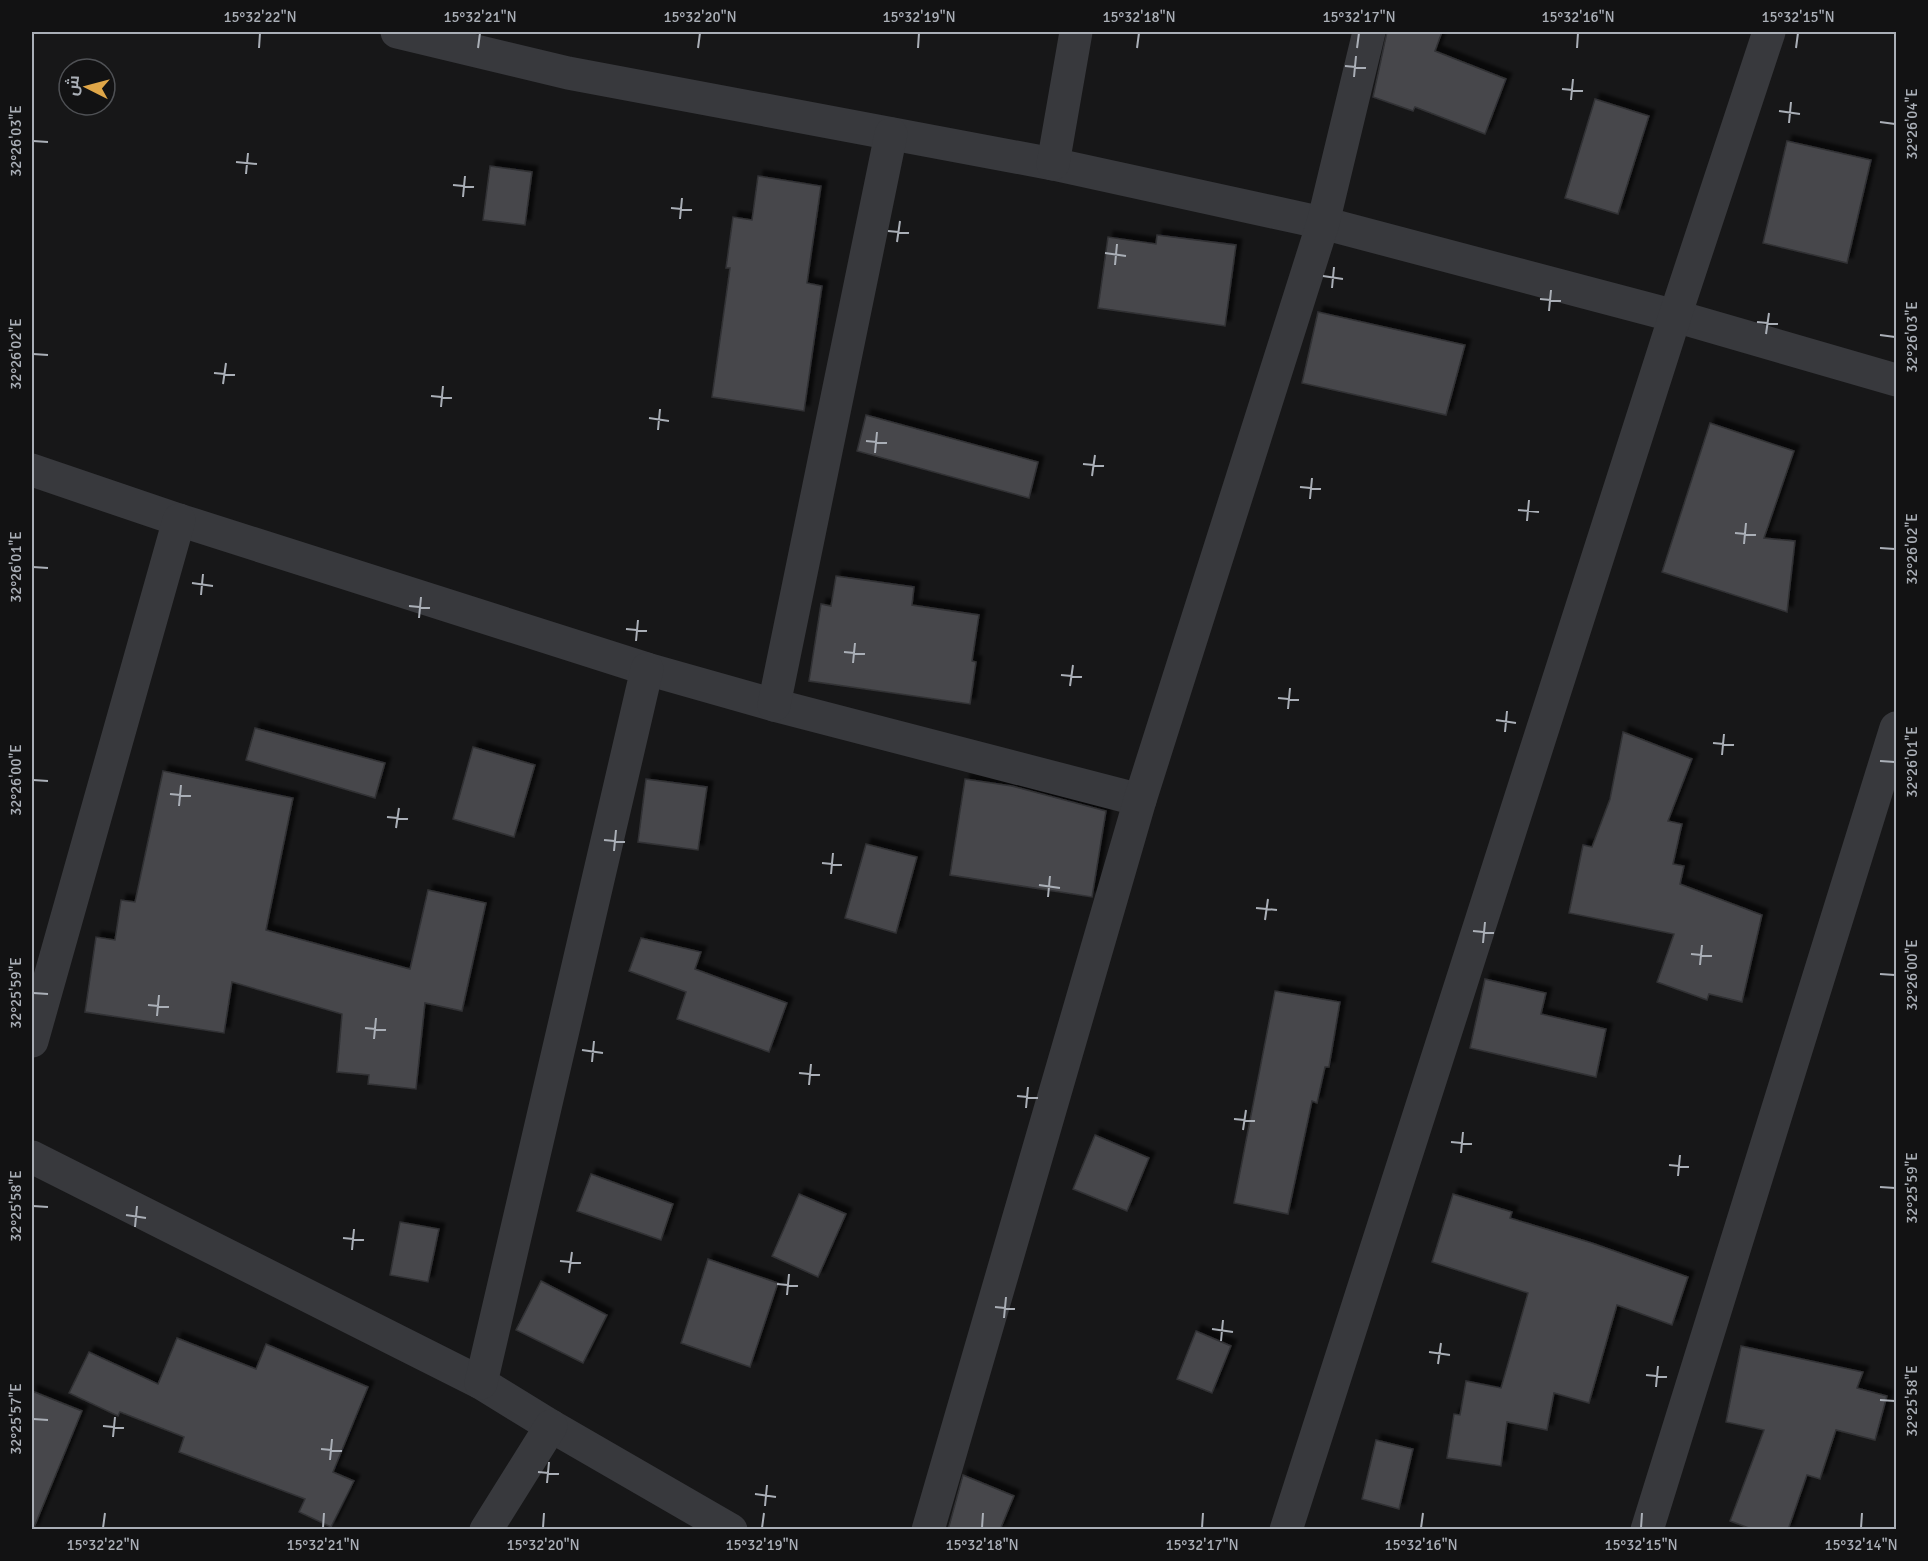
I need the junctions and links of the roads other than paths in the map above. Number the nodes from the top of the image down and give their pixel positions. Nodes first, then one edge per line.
1 (398, 32) edge
2 (1076, 32) edge
3 (1369, 32) edge
4 (1769, 32) edge
5 (891, 134) junction
6 (1053, 164) junction
7 (1323, 223) junction
8 (1675, 316) junction
9 (1896, 380) edge
10 (32, 470) edge
11 (179, 520) junction
12 (647, 669) junction
13 (774, 705) junction
14 (1896, 728) edge
15 (1140, 800) junction
16 (32, 1041) edge
17 (32, 1157) edge
18 (481, 1383) junction
19 (551, 1426) junction
20 (486, 1530) edge
21 (731, 1530) edge
22 (928, 1530) edge
23 (1286, 1530) edge
24 (1647, 1530) edge

1 - 5 street
2 - 6 street
3 - 7 street
4 - 8 street
5 - 6 street
5 - 13 street
6 - 7 street
7 - 8 street
7 - 15 street
8 - 9 street
8 - 23 street
10 - 11 street
11 - 12 street
11 - 16 street
12 - 13 street
12 - 18 street
13 - 15 street
14 - 24 street
15 - 22 street
17 - 18 street
18 - 19 street
19 - 20 street
19 - 21 street

